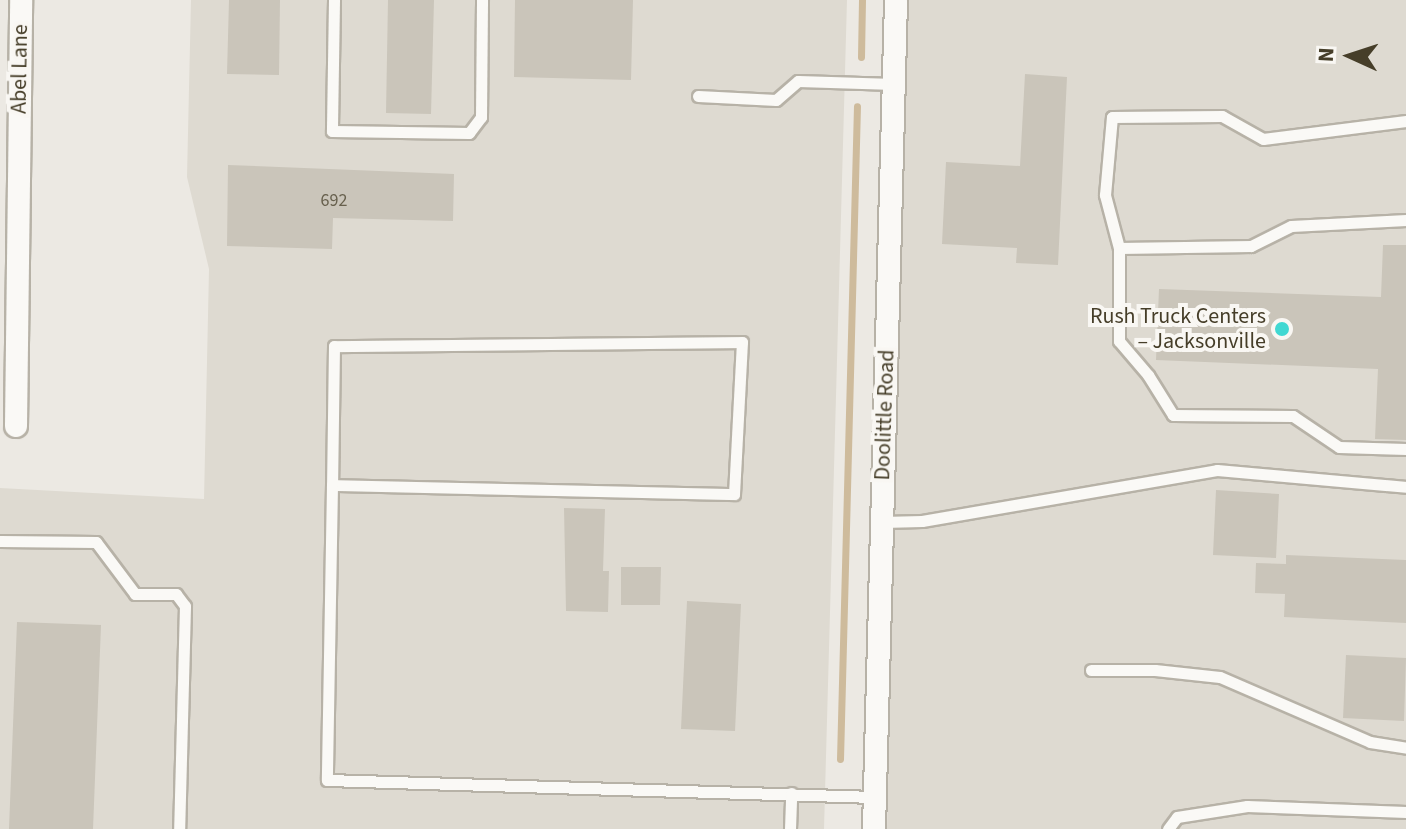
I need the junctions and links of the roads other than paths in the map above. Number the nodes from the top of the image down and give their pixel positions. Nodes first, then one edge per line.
1 (21, 0) edge
2 (334, 0) edge
3 (482, 0) edge
4 (896, 0) edge
5 (894, 84) junction
6 (698, 96) dead end
7 (1406, 121) edge
8 (1406, 220) edge
9 (1119, 248) junction
10 (16, 426) dead end
11 (1406, 449) edge
12 (332, 485) junction
13 (1406, 487) edge
14 (882, 522) junction
15 (0, 541) edge
16 (1091, 670) dead end
17 (1406, 748) edge
18 (791, 793) junction
19 (865, 797) junction
20 (1406, 812) edge
21 (179, 829) edge
22 (790, 829) edge
23 (874, 829) edge
24 (1168, 829) edge

1 - 10 street, Abel Lane
2 - 3 lane
4 - 5 street, Doolittle Road
5 - 6 lane
5 - 14 street, Doolittle Road
7 - 9 lane
8 - 9 lane
9 - 11 lane
12 - 12 lane
12 - 18 lane
13 - 14 lane
14 - 19 street, Doolittle Road
15 - 21 lane
16 - 17 lane
18 - 19 lane
18 - 22 lane
19 - 23 street, Doolittle Road
20 - 24 lane

